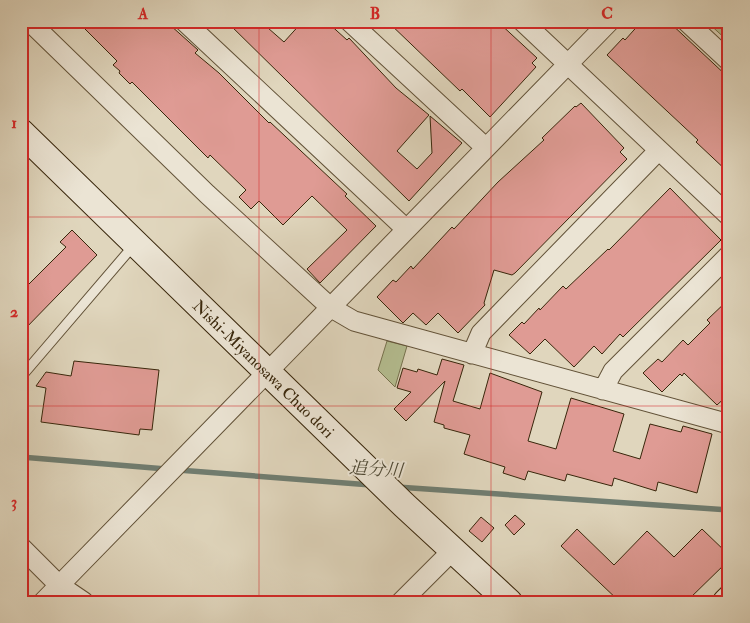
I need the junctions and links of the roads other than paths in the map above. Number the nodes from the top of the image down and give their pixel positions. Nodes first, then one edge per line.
1 (184, 21) edge
2 (349, 21) edge
3 (522, 21) edge
4 (610, 21) edge
5 (686, 21) edge
6 (36, 24) edge
7 (729, 61) edge
8 (568, 64) junction
9 (21, 132) edge
10 (486, 148) junction
11 (658, 151) junction
12 (729, 216) edge
13 (406, 229) junction
14 (136, 243) junction
15 (729, 255) edge
16 (330, 307) junction
17 (472, 354) junction
18 (267, 370) junction
19 (21, 377) edge
20 (603, 390) junction
21 (729, 424) edge
22 (21, 547) edge
23 (453, 550) junction
24 (60, 585) junction
25 (729, 599) edge
26 (43, 602) edge
27 (84, 602) edge
28 (401, 602) edge
29 (509, 602) edge
30 (726, 602) edge

1 - 13 street
2 - 10 street
3 - 8 street
4 - 8 street
5 - 7 street
6 - 16 street
8 - 10 street
8 - 11 street
9 - 14 street, Nishi-Miyanosawa Chuo dori
10 - 13 street
11 - 12 street
11 - 17 street
13 - 16 street
14 - 18 street, Nishi-Miyanosawa Chuo dori
14 - 19 lane
15 - 20 street
16 - 17 street
16 - 18 street
17 - 20 street
18 - 23 street, Nishi-Miyanosawa Chuo dori
18 - 24 street
20 - 21 street
22 - 24 street
23 - 28 street
23 - 29 street, Nishi-Miyanosawa Chuo dori
24 - 26 street
24 - 27 street
25 - 30 street

